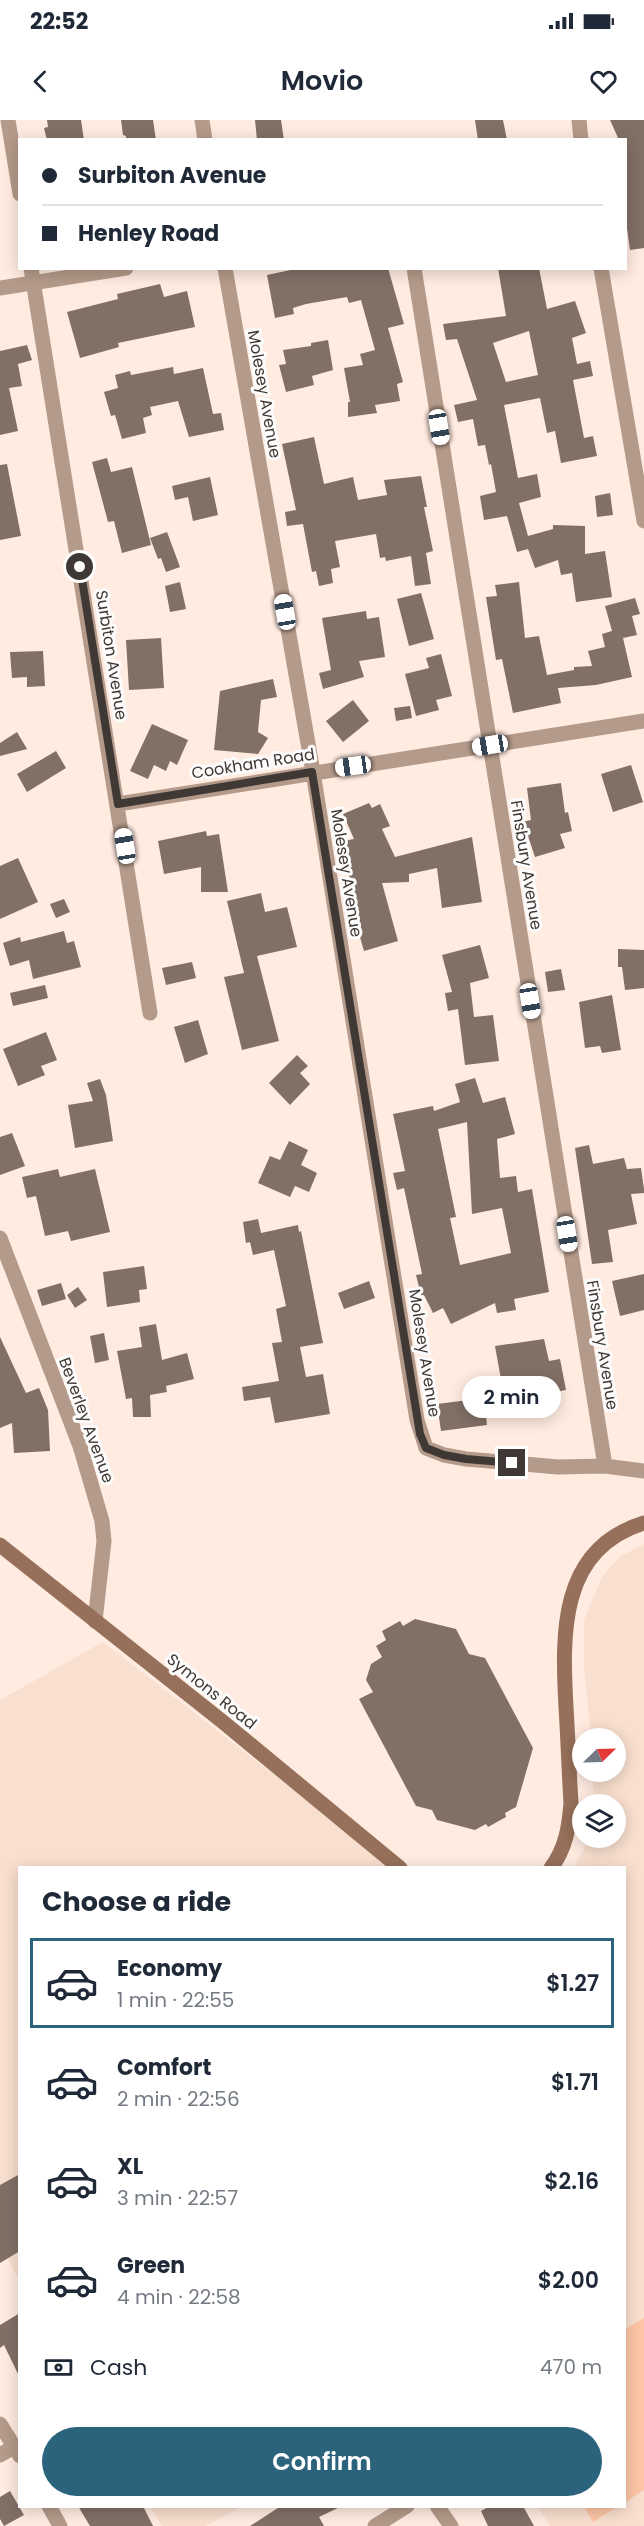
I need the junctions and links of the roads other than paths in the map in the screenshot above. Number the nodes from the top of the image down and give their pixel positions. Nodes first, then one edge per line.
1 (8, 120) edge
2 (201, 120) edge
3 (579, 120) edge
4 (205, 138) edge
5 (581, 138) edge
6 (18, 182) edge
7 (103, 270) edge
8 (225, 270) edge
9 (414, 270) edge
10 (601, 270) edge
11 (33, 276) edge
12 (0, 288) edge
13 (644, 521) edge
14 (644, 721) edge
15 (490, 745) junction
16 (312, 772) junction
17 (118, 804) junction
18 (150, 1013) dead end
19 (0, 1238) edge
20 (604, 1466) junction
21 (644, 1471) edge
22 (644, 1522) edge
23 (0, 1545) edge
24 (95, 1621) junction
25 (398, 1866) edge
26 (552, 1866) edge
27 (0, 2424) edge
28 (17, 2452) edge
29 (0, 2455) edge
30 (50, 2508) edge
31 (404, 2508) edge
32 (438, 2508) edge
33 (60, 2526) edge
34 (375, 2526) edge
35 (451, 2526) edge

1 - 6 street
2 - 4 street
3 - 5 street
7 - 11 street
8 - 16 street, Molesey Avenue
9 - 15 street, Finsbury Avenue
10 - 13 street
11 - 12 street
11 - 17 street, Surbiton Avenue
14 - 15 street, Cookham Road
15 - 16 street, Cookham Road
15 - 20 street, Finsbury Avenue
16 - 17 street, Cookham Road
16 - 20 street, Molesey Avenue
17 - 18 street, Surbiton Avenue
19 - 24 street, Beverley Avenue
20 - 21 street
22 - 26 main road
23 - 24 main road, Symons Road
24 - 25 main road, Symons Road
27 - 28 street
28 - 29 street
30 - 33 street
31 - 34 street
32 - 35 street

